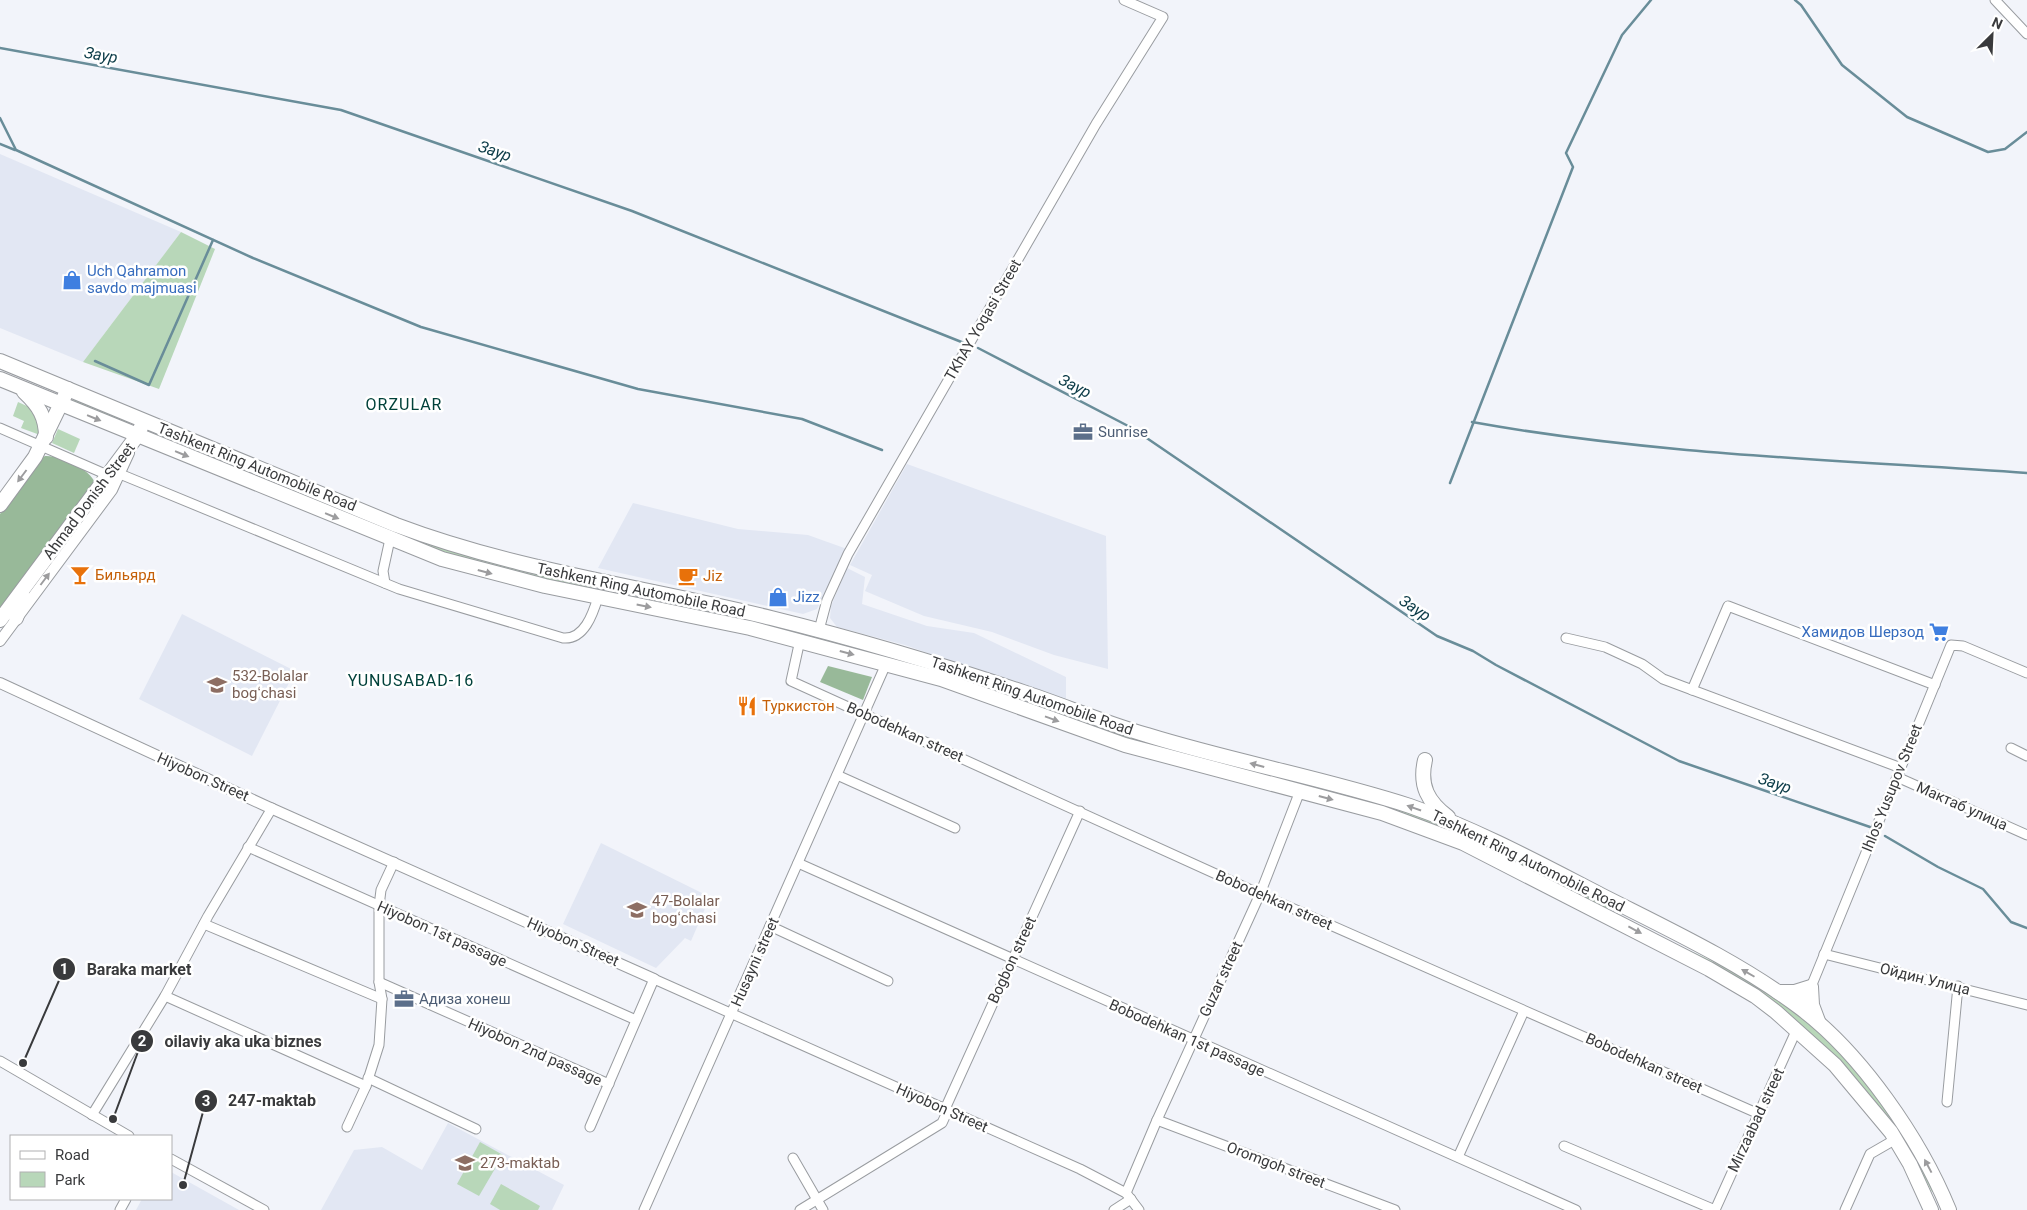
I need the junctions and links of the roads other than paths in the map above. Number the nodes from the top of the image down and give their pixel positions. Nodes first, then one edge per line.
1 (1124, 0) edge
2 (1995, 0) edge
3 (2027, 34) edge
4 (0, 361) edge
5 (0, 379) edge
6 (18, 387) junction
7 (68, 390) junction
8 (61, 404) junction
9 (144, 421) junction
10 (0, 428) edge
11 (137, 436) junction
12 (44, 441) junction
13 (115, 476) junction
14 (0, 505) edge
15 (390, 540) junction
16 (385, 583) junction
17 (602, 583) junction
18 (27, 584) junction
19 (598, 597) junction
20 (16, 618) junction
21 (0, 620) edge
22 (819, 630) junction
23 (1566, 638) dead end
24 (800, 640) junction
25 (0, 641) edge
26 (886, 664) junction
27 (2027, 673) edge
28 (0, 683) edge
29 (1934, 685) junction
30 (1692, 690) junction
31 (1029, 694) junction
32 (1024, 708) junction
33 (864, 713) junction
34 (2010, 748) dead end
35 (2027, 756) edge
36 (1425, 760) dead end
37 (1899, 772) junction
38 (837, 775) junction
39 (1300, 791) junction
40 (272, 808) junction
41 (1080, 811) junction
42 (1461, 826) junction
43 (955, 828) dead end
44 (2027, 835) edge
45 (248, 847) junction
46 (394, 862) junction
47 (798, 864) junction
48 (1260, 894) junction
49 (378, 906) junction
50 (1623, 906) junction
51 (1616, 920) junction
52 (204, 924) junction
53 (770, 926) junction
54 (1824, 954) junction
55 (1012, 960) junction
56 (654, 978) junction
57 (888, 981) dead end
58 (379, 982) junction
59 (1958, 986) junction
60 (1811, 987) junction
61 (1777, 991) junction
62 (165, 996) junction
63 (382, 999) junction
64 (2027, 1005) edge
65 (1798, 1006) junction
66 (1524, 1011) junction
67 (732, 1014) junction
68 (636, 1020) junction
69 (1819, 1024) junction
70 (1797, 1029) junction
71 (1193, 1040) junction
72 (0, 1061) edge
73 (367, 1082) junction
74 (609, 1084) junction
75 (1947, 1102) dead end
76 (946, 1110) junction
77 (1759, 1114) junction
78 (92, 1115) junction
79 (1157, 1120) junction
80 (347, 1127) dead end
81 (590, 1127) dead end
82 (476, 1129) dead end
83 (127, 1135) edge
84 (1896, 1139) junction
85 (1564, 1146) dead end
86 (1458, 1157) junction
87 (793, 1158) dead end
88 (172, 1161) edge
89 (1941, 1192) junction
90 (1129, 1196) junction
91 (817, 1200) junction
92 (1929, 1205) edge
93 (264, 1210) edge
94 (644, 1210) edge
95 (800, 1210) edge
96 (823, 1210) edge
97 (1114, 1210) edge
98 (1139, 1210) edge
99 (1394, 1210) edge
100 (1576, 1210) edge
101 (1715, 1210) edge
102 (1845, 1210) edge
103 (1949, 1210) edge

1 - 22 street, TKhAY Yoqasi Street
2 - 3 street
4 - 7 main road, Tashkent Ring Automobile Road
5 - 6 main road, Tashkent Ring Automobile Road
6 - 8 main road, Tashkent Ring Automobile Road
6 - 12 main road
7 - 8 main road
7 - 9 main road, Tashkent Ring Automobile Road
8 -> 11 main road, Tashkent Ring Automobile Road
8 - 12 main road
9 - 11 main road, Ahmad Donish Street
9 - 17 main road, Tashkent Ring Automobile Road
10 - 12 street
11 - 13 main road, Ahmad Donish Street
11 -> 15 main road, Tashkent Ring Automobile Road
12 - 13 street
12 -> 14 main road
13 - 16 street
13 - 18 main road, Ahmad Donish Street
20 -> 13 street, Ahmad Donish Street
15 - 16 street
15 -> 19 main road, Tashkent Ring Automobile Road
16 - 19 street
17 - 19 main road
17 - 22 main road, Tashkent Ring Automobile Road
18 - 20 main road
18 - 21 main road, Ahmad Donish Street
19 -> 24 main road, Tashkent Ring Automobile Road
20 - 25 street, Ahmad Donish Street
22 - 31 main road, Tashkent Ring Automobile Road
23 - 30 street, Мактаб улица
24 -> 26 main road, Tashkent Ring Automobile Road
24 - 33 street, Bobodehkan street
26 - 32 main road, Tashkent Ring Automobile Road
26 - 33 street, Husayni street
27 - 29 street, Ihlos Yusupov Street
28 - 40 street, Hiyobon Street
29 - 30 street
29 - 37 street, Ihlos Yusupov Street
30 - 37 street, Мактаб улица
31 - 32 main road
42 -> 31 main road, Tashkent Ring Automobile Road
32 -> 39 main road, Tashkent Ring Automobile Road
33 - 38 street, Husayni street
33 - 41 street, Bobodehkan street
34 - 35 street
36 - 42 main road
37 - 44 street, Мактаб улица
37 - 54 street, Ihlos Yusupov Street
38 - 43 street
38 - 47 street, Husayni street
39 - 48 street, Guzar street
39 -> 51 main road, Tashkent Ring Automobile Road
40 - 45 street
40 - 46 street, Hiyobon Street
41 - 48 street, Bobodehkan street
41 - 55 street, Bogbon street
42 - 50 main road, Tashkent Ring Automobile Road
45 - 49 street, Hiyobon 1st passage
45 - 52 street
46 - 49 street
46 - 56 street, Hiyobon Street
47 - 53 street, Husayni street
47 - 55 street, Bobodehkan 1st passage
48 - 66 street, Bobodehkan street
48 - 71 street, Guzar street
49 - 58 street
49 - 68 street, Hiyobon 1st passage
50 - 51 main road
61 -> 50 main road, Tashkent Ring Automobile Road
51 -> 70 main road, Tashkent Ring Automobile Road
52 - 62 street
52 - 63 street
53 - 57 street
53 - 67 street, Husayni street
54 - 59 street, Ойдин Улица
54 - 60 street, Ihlos Yusupov Street
55 - 71 street, Bobodehkan 1st passage
55 - 76 street, Bogbon street
56 - 67 street, Hiyobon Street
56 - 68 street
58 - 63 street
58 - 74 street, Hiyobon 2nd passage
59 - 64 street, Ойдин Улица
59 - 75 street
60 - 61 main road
60 - 65 street, Ihlos Yusupov Street
60 - 69 main road
61 - 65 main road, Tashkent Ring Automobile Road
62 - 73 street
62 - 78 street
63 - 73 street
65 - 69 main road, Tashkent Ring Automobile Road
66 - 77 street, Bobodehkan street
66 - 86 street
67 - 76 street, Hiyobon Street
67 - 94 street, Husayni street
68 - 74 street
89 -> 69 main road, Tashkent Ring Automobile Road
70 - 77 street, Mirzaabad street
70 - 84 main road, Tashkent Ring Automobile Road
71 - 79 street, Guzar street
71 - 86 street, Bobodehkan 1st passage
72 - 78 street
73 - 80 street
73 - 82 street
74 - 81 street
76 - 90 street, Hiyobon Street
76 - 91 street, Bogbon street
77 - 101 street, Mirzaabad street
78 - 83 street
79 - 90 street, Guzar street
79 - 99 street, Oromgoh street
84 - 92 main road, Tashkent Ring Automobile Road
84 - 102 street
85 - 101 street
86 - 100 street, Bobodehkan 1st passage
87 - 91 street
88 - 93 street
89 - 92 main road
89 - 103 main road, Tashkent Ring Automobile Road
90 - 97 street
90 - 98 street, Hiyobon Street
91 - 95 street, Bogbon street
91 - 96 street

